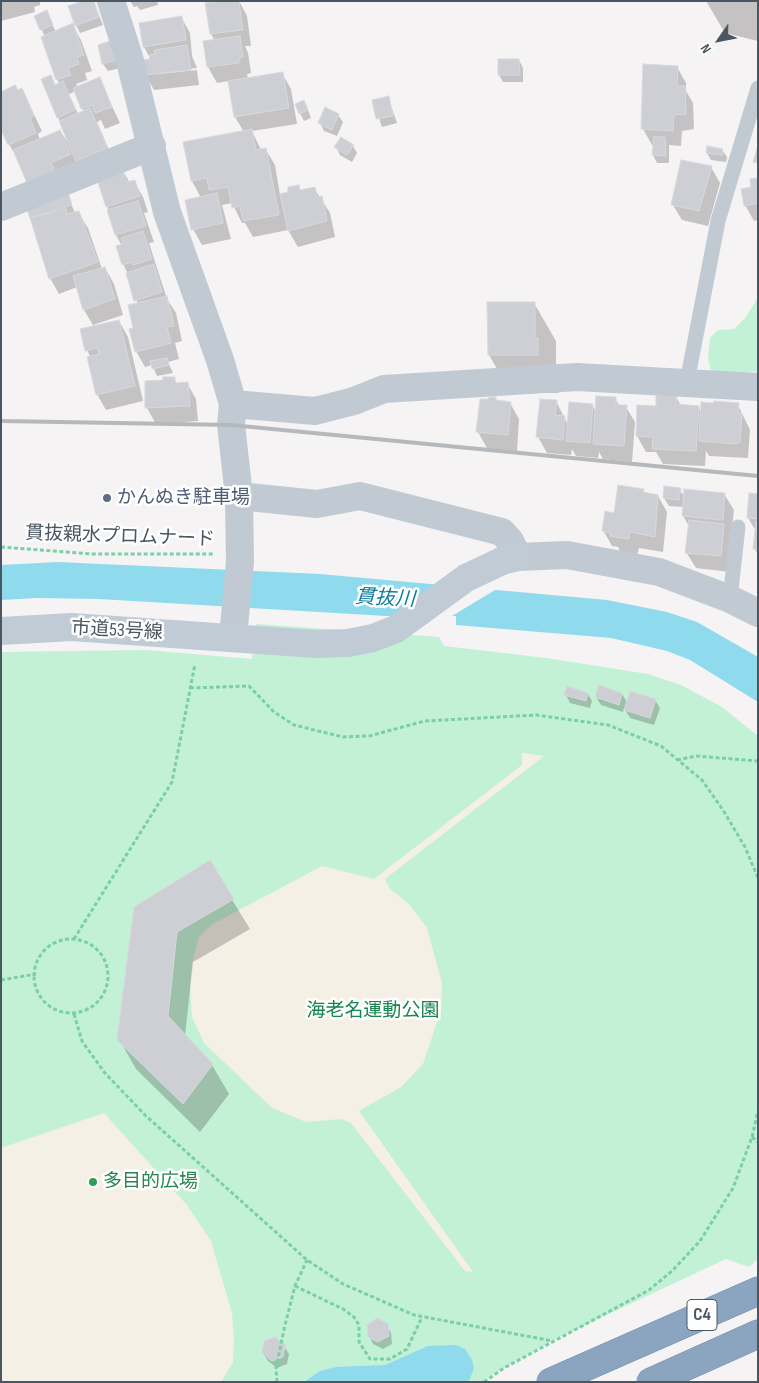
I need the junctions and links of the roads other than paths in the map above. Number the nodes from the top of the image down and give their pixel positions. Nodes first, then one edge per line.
1 (111, 1) edge
2 (758, 88) edge
3 (152, 146) junction
4 (1, 207) edge
5 (687, 382) junction
6 (758, 388) edge
7 (233, 404) junction
8 (239, 496) junction
9 (738, 527) dead end
10 (518, 557) junction
11 (730, 599) junction
12 (758, 613) edge
13 (234, 626) junction
14 (1, 631) edge
15 (758, 1279) edge
16 (758, 1291) edge
17 (758, 1334) edge
18 (646, 1339) junction
19 (758, 1354) edge
20 (552, 1382) edge
21 (651, 1382) edge
22 (676, 1382) edge

1 - 3 street
2 - 5 lane
3 - 4 street
3 - 7 street
5 - 6 street
5 - 7 street
7 - 8 street
8 - 10 street
8 - 13 street
9 - 11 lane
10 - 11 street
10 - 13 street, 市道53号線
11 - 12 street
13 - 14 street, 市道53号線
15 - 18 highway
16 - 18 highway, C4
17 - 21 highway, C4
18 - 20 highway, C4
19 - 22 highway

